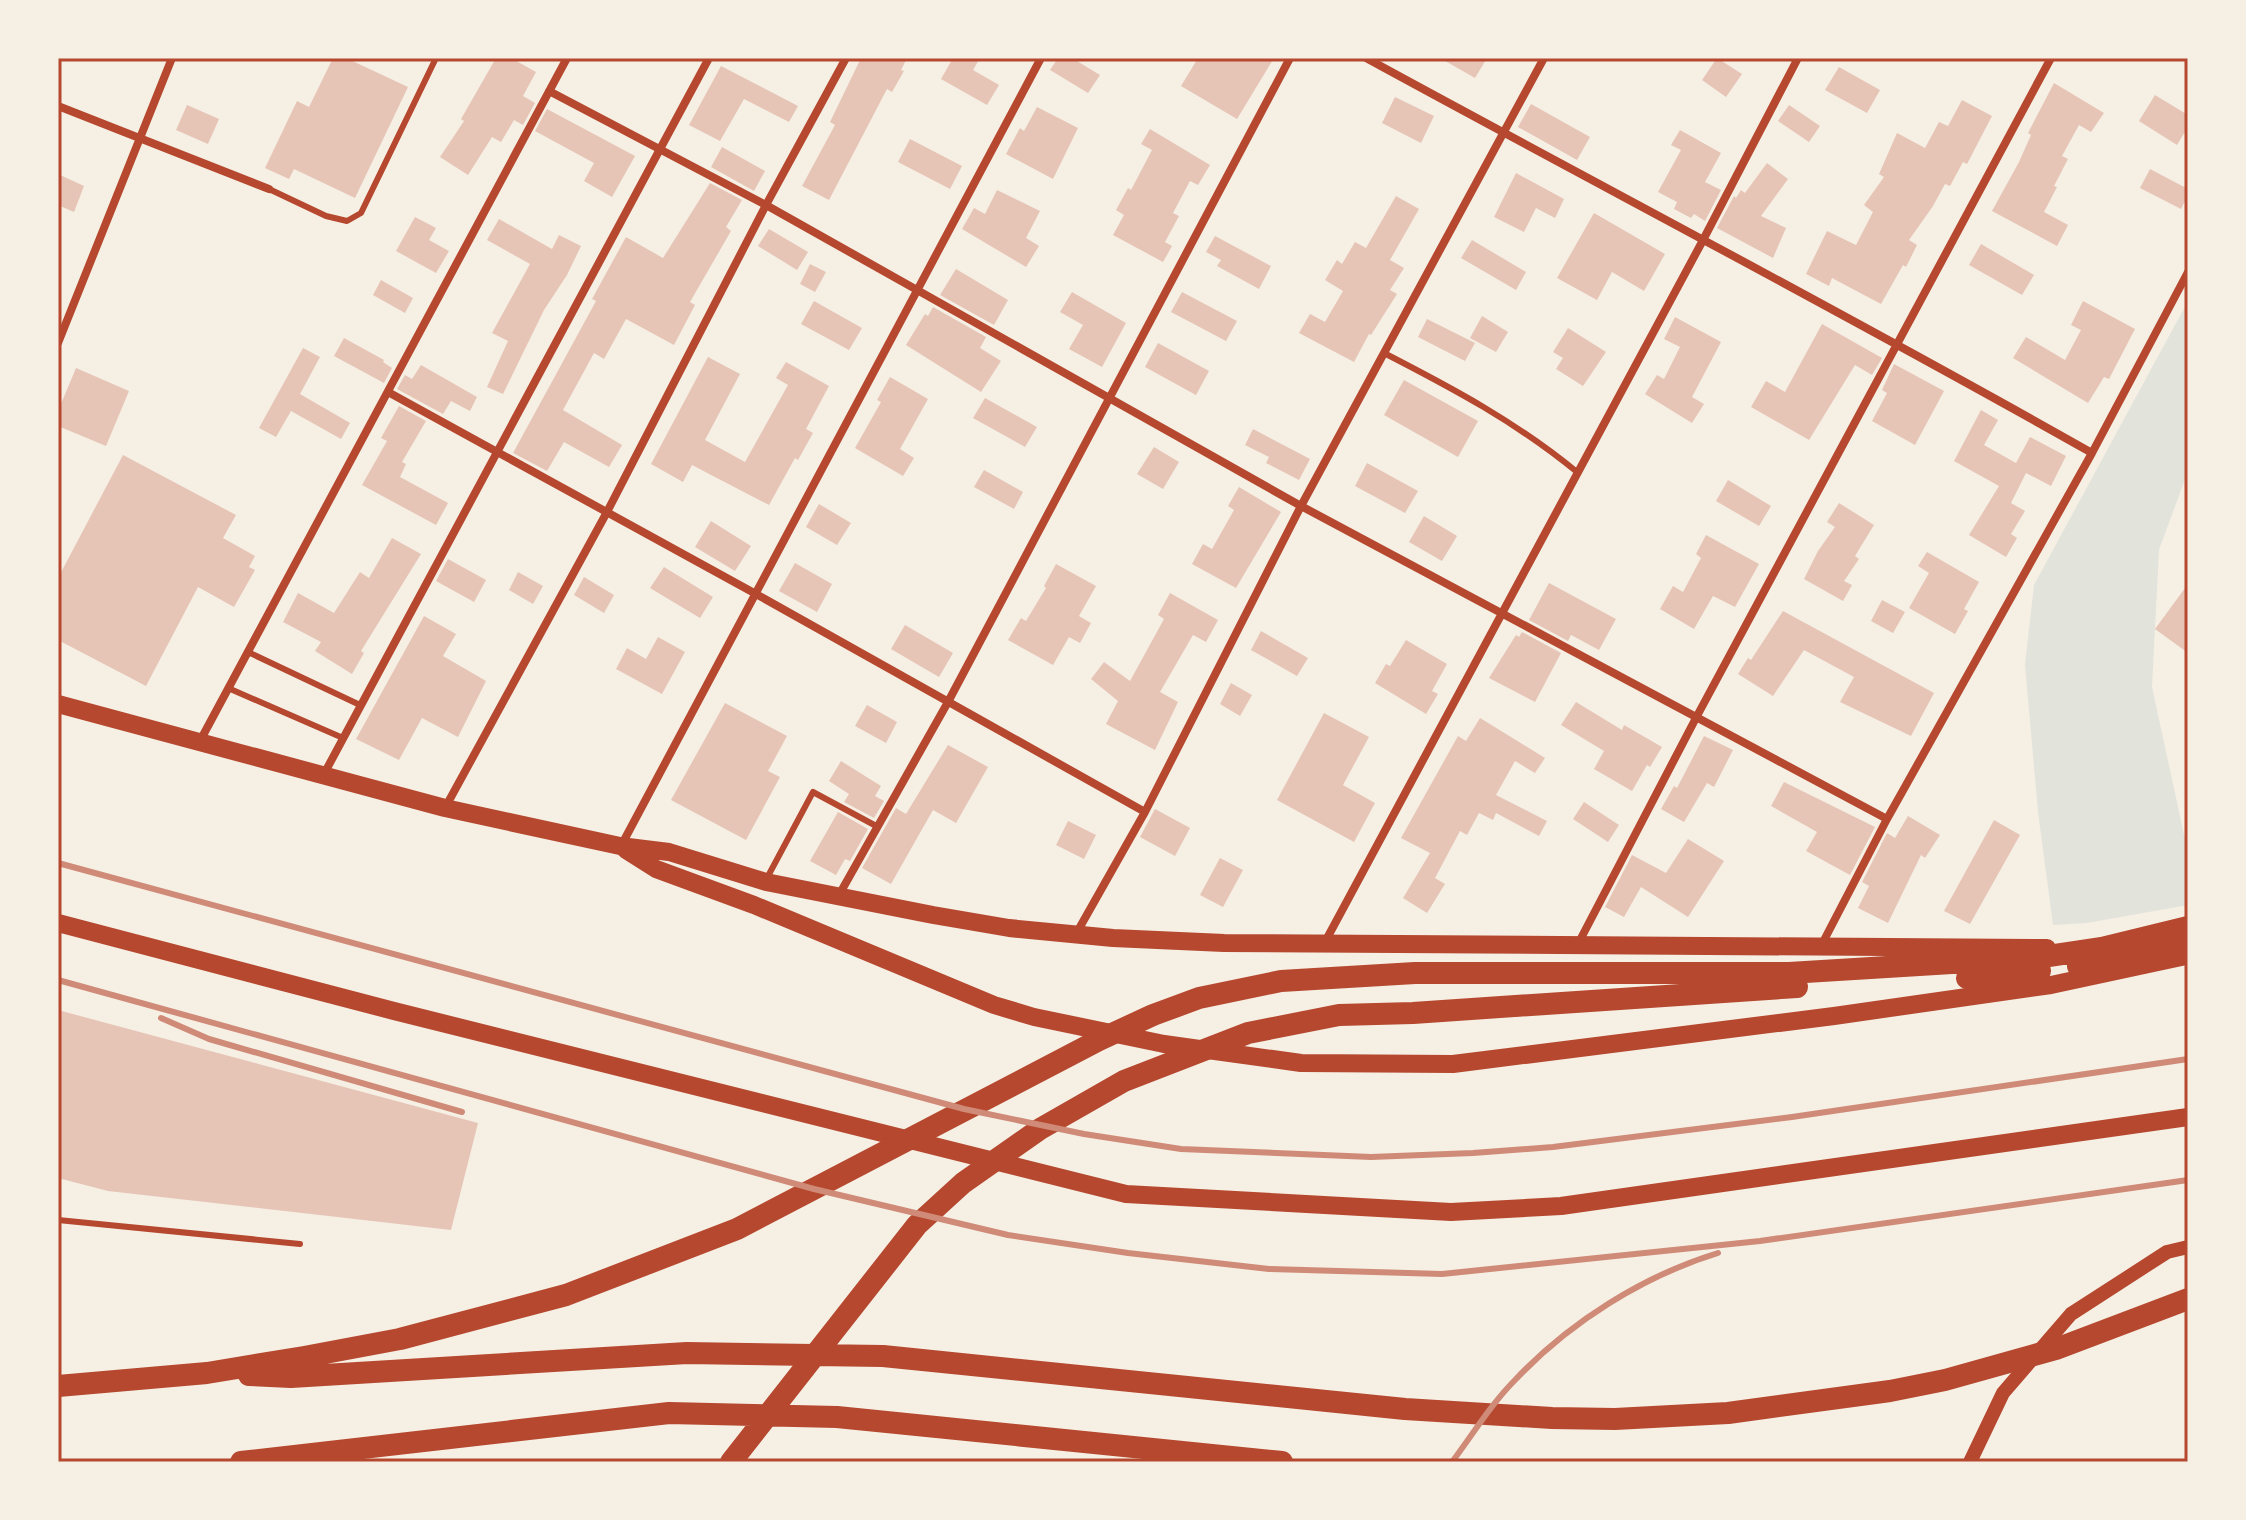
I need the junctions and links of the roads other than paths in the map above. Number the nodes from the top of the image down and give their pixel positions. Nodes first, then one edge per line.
1 (172, 58) edge
2 (436, 58) edge
3 (567, 58) edge
4 (709, 58) edge
5 (846, 58) edge
6 (1041, 58) edge
7 (1290, 58) edge
8 (1366, 58) edge
9 (1544, 58) edge
10 (1798, 58) edge
11 (2051, 58) edge
12 (549, 91) junction
13 (58, 106) edge
14 (1503, 133) junction
15 (140, 138) junction
16 (660, 148) junction
17 (269, 189) joint
18 (766, 205) junction
19 (1702, 242) junction
20 (2188, 272) edge
21 (920, 290) junction
22 (58, 343) edge
23 (1897, 343) junction
24 (1384, 353) junction
25 (388, 392) junction
26 (1110, 398) junction
27 (497, 452) junction
28 (2092, 453) junction
29 (1577, 472) junction
30 (1301, 506) junction
31 (607, 512) junction
32 (756, 594) junction
33 (1503, 611) junction
34 (248, 652) junction
35 (228, 688) junction
36 (948, 702) junction
37 (58, 704) edge
38 (360, 705) junction
39 (1697, 716) junction
40 (343, 738) junction
41 (200, 742) junction
42 (323, 775) junction
43 (445, 808) junction
44 (1145, 812) junction
45 (1887, 819) junction
46 (878, 827) junction
47 (620, 846) junction
48 (766, 882) junction
49 (839, 896) junction
50 (58, 923) edge
51 (2188, 927) edge
52 (1076, 935) junction
53 (1324, 943) junction
54 (1577, 945) junction
55 (2188, 946) edge
56 (1820, 948) junction
57 (2188, 955) edge
58 (2188, 1117) edge
59 (58, 1220) edge
60 (300, 1244) dead end
61 (2188, 1247) edge
62 (2188, 1299) edge
63 (207, 1373) junction
64 (58, 1386) edge
65 (241, 1462) edge
66 (731, 1462) edge
67 (1282, 1462) edge
68 (1970, 1462) edge

1 - 15 street
2 - 17 lane
3 - 12 street
4 - 16 street
5 - 18 street
6 - 21 street
7 - 26 street
8 - 14 street
9 - 14 street
10 - 19 street
11 - 23 street
12 - 16 street
12 - 25 street
13 - 15 street
14 - 19 street
14 - 24 street
15 - 17 street
15 - 22 street
16 - 18 street
16 - 27 street
18 - 21 street
18 - 31 street
19 - 23 street
19 - 29 street
20 - 28 street
21 - 26 street
21 - 32 street
23 - 28 street
23 - 39 street
24 - 29 lane
24 - 30 street
25 - 27 street
25 - 34 street
26 - 30 street
26 - 36 street
27 - 31 street
27 - 38 street
28 - 45 street
29 - 33 street
30 - 33 street
30 - 44 street
31 - 32 street
31 - 43 street
32 - 36 street
32 - 47 street
33 - 39 street
33 - 53 street
34 - 35 street
34 - 38 lane
35 - 40 lane
35 - 41 street
36 - 44 street
36 - 46 street
37 - 41 main road
38 - 40 street
39 - 45 street
39 - 54 street
40 - 42 street
41 - 42 main road
42 - 43 main road
43 - 47 main road
44 - 52 street
45 - 56 street
46 - 48 lane
46 - 49 street
47 - 48 main road
47 - 57 main road
48 - 49 main road
49 - 52 main road
50 - 58 main road
51 - 56 main road
51 - 63 highway
52 - 53 main road
53 - 54 main road
54 - 56 main road
55 - 66 highway
59 - 60 lane
61 - 68 street
62 - 63 highway
63 - 64 highway
65 - 67 highway

